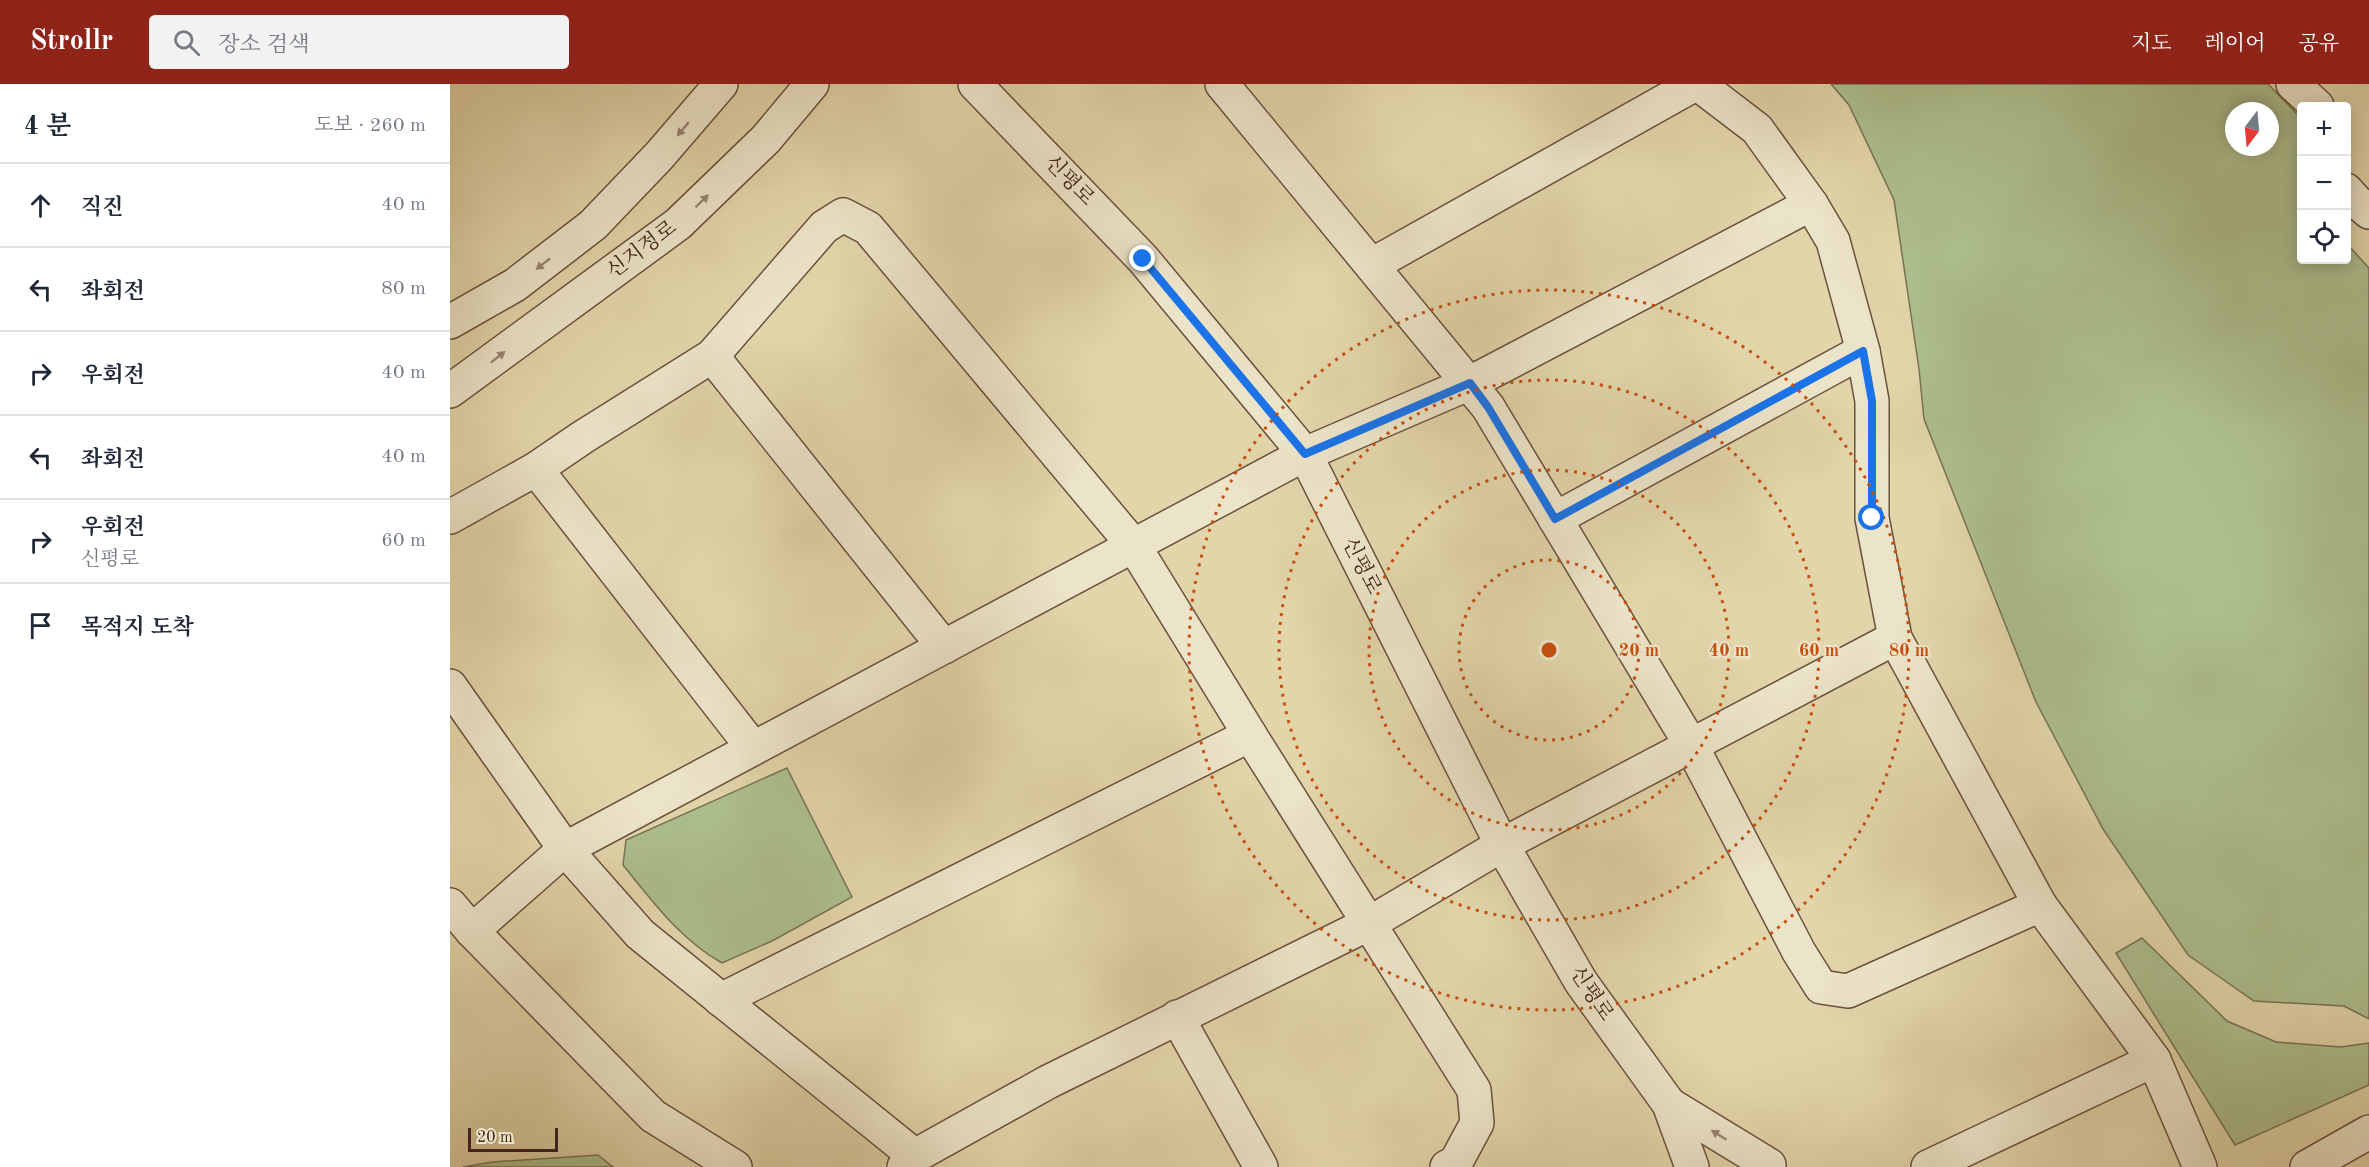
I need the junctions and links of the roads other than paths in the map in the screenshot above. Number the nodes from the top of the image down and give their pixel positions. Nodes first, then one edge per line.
1 (721, 84) edge
2 (812, 84) edge
3 (975, 84) edge
4 (1222, 84) edge
5 (1696, 84) edge
6 (2293, 84) edge
7 (2313, 102) edge
8 (2351, 195) edge
9 (1811, 204) junction
10 (2369, 212) edge
11 (1372, 266) junction
12 (450, 322) edge
13 (1863, 351) junction
14 (712, 356) junction
15 (1470, 383) junction
16 (450, 391) edge
17 (1305, 454) junction
18 (536, 469) junction
19 (450, 517) edge
20 (1555, 519) junction
21 (1134, 546) junction
22 (1895, 638) junction
23 (944, 647) junction
24 (450, 686) edge
25 (1250, 735) junction
26 (1691, 745) junction
27 (753, 748) junction
28 (1502, 845) junction
29 (565, 849) junction
30 (450, 905) edge
31 (2040, 905) junction
32 (1370, 923) junction
33 (472, 931) junction
34 (721, 1000) junction
35 (1177, 1017) junction
36 (2154, 1060) junction
37 (1670, 1104) junction
38 (2369, 1132) edge
39 (910, 1161) edge
40 (1764, 1166) edge
41 (735, 1167) edge
42 (1261, 1167) edge
43 (1447, 1167) edge
44 (1692, 1167) edge
45 (1928, 1167) edge
46 (2200, 1167) edge
47 (2307, 1167) edge

1 -> 12 street
16 -> 2 street, 신지정로
3 - 17 street, 신평로
4 - 11 street
5 - 9 street
5 - 11 street
6 - 7 street
8 - 10 street
9 - 13 street
9 - 15 street
11 - 15 street
13 - 20 street
13 - 22 street
14 - 18 street
14 - 21 street
14 - 23 street
15 - 17 street
15 - 20 street
17 - 21 street
17 - 28 street, 신평로
18 - 19 street
18 - 27 street
20 - 26 street
21 - 23 street
21 - 25 street
22 - 26 street
22 - 31 street
23 - 27 street
24 - 29 street
25 - 32 street
25 - 34 street
26 - 28 street
26 - 31 street
27 - 29 street
28 - 32 street
28 - 37 street, 신평로
29 - 33 street
29 - 34 street
30 - 33 street
31 - 36 street
32 - 35 street
32 - 43 street
33 - 41 street
34 - 39 street
35 - 39 street
35 - 42 street
36 - 45 street
36 - 46 street
40 -> 37 street
37 - 44 street
38 - 47 street

